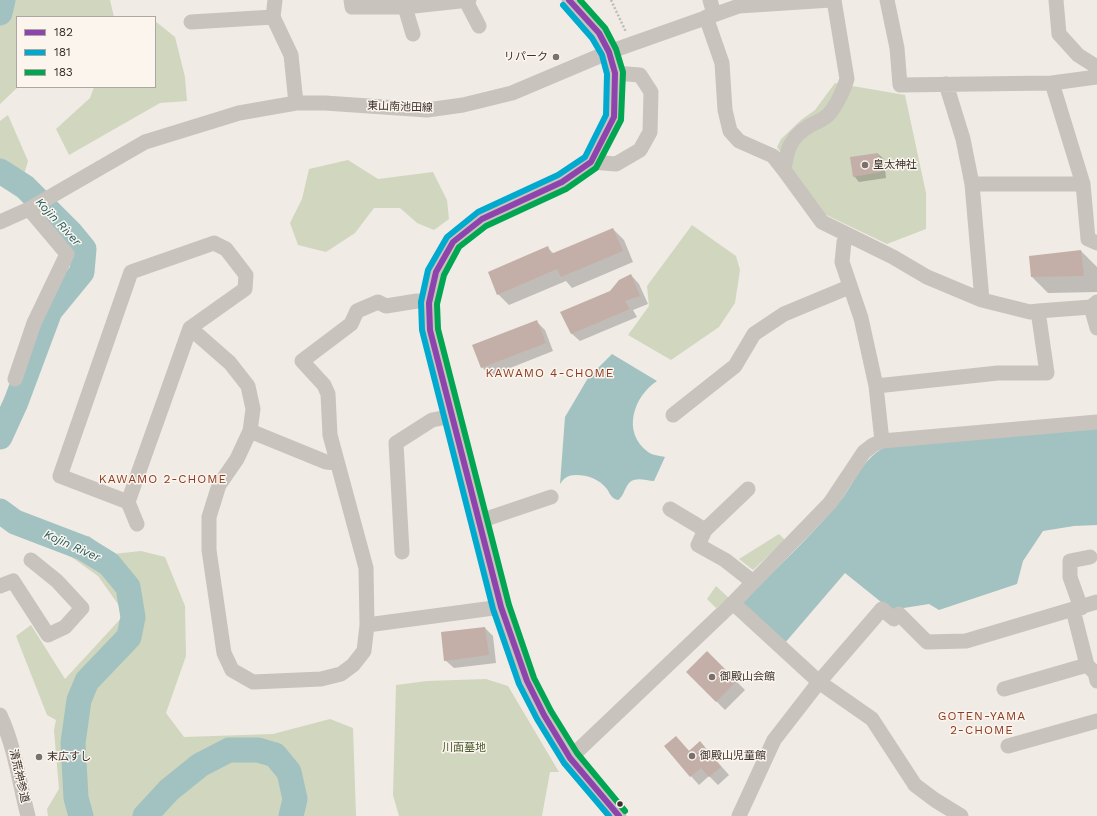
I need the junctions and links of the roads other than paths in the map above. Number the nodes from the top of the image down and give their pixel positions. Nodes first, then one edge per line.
1 (275, 0) edge
2 (351, 0) edge
3 (569, 0) edge
4 (833, 0) edge
5 (887, 0) edge
6 (1056, 0) edge
7 (467, 1) edge
8 (405, 7) junction
9 (710, 10) edge
10 (273, 17) junction
11 (191, 22) dead end
12 (479, 26) dead end
13 (413, 34) dead end
14 (609, 52) junction
15 (1097, 67) edge
16 (615, 73) junction
17 (1097, 78) edge
18 (1052, 83) junction
19 (946, 84) junction
20 (296, 103) junction
21 (591, 162) junction
22 (784, 170) junction
23 (972, 184) junction
24 (1083, 184) junction
25 (32, 207) junction
26 (0, 222) edge
27 (849, 237) junction
28 (1097, 243) edge
29 (849, 287) junction
30 (982, 300) junction
31 (429, 302) junction
32 (1094, 304) edge
33 (1038, 311) junction
34 (190, 328) junction
35 (1097, 328) edge
36 (15, 379) dead end
37 (876, 386) junction
38 (673, 415) dead end
39 (453, 416) junction
40 (1097, 422) edge
41 (250, 431) junction
42 (882, 441) junction
43 (337, 463) junction
44 (748, 489) dead end
45 (551, 497) dead end
46 (128, 502) junction
47 (670, 509) dead end
48 (480, 521) junction
49 (137, 524) dead end
50 (704, 530) junction
51 (402, 552) dead end
52 (1090, 556) dead end
53 (31, 560) dead end
54 (753, 582) junction
55 (0, 586) edge
56 (1097, 602) edge
57 (733, 603) junction
58 (501, 607) junction
59 (1077, 609) junction
60 (367, 625) junction
61 (1087, 665) junction
62 (1097, 681) edge
63 (819, 682) junction
64 (1004, 689) dead end
65 (0, 715) edge
66 (1097, 721) edge
67 (1008, 746) dead end
68 (570, 758) junction
69 (28, 816) edge
70 (619, 816) edge
71 (738, 816) edge
72 (961, 816) edge

1 - 10 street
2 - 8 street
3 - 14 street
4 - 9 street, 東山南池田線
4 - 22 street
5 - 19 street
6 - 15 street
7 - 8 street
7 - 12 street
8 - 13 street
9 - 14 street, 東山南池田線
9 - 22 street
10 - 11 street
10 - 20 street
14 - 16 street
14 - 20 street, 東山南池田線
16 - 21 street
16 - 21 street
17 - 18 street
18 - 19 street
18 - 24 street
19 - 23 street
20 - 25 street, 東山南池田線
21 - 31 street
22 - 27 street
23 - 24 street
23 - 30 street
24 - 28 street
25 - 26 street, 東山南池田線
25 - 36 street
27 - 29 street
27 - 30 street
29 - 37 street
29 - 38 street
30 - 33 street
31 - 39 street
31 - 43 street
32 - 33 street
32 - 35 street
33 - 37 street
34 - 41 street
34 - 46 street
34 - 46 street
37 - 42 street
39 - 48 street
39 - 51 street
40 - 42 street
41 - 43 street
41 - 60 street
42 - 54 street
43 - 60 street
44 - 50 street
45 - 48 street
46 - 49 street
47 - 50 street
48 - 58 street
50 - 54 street
52 - 59 street
53 - 55 street
54 - 57 street
56 - 59 street
57 - 63 street
57 - 68 street
58 - 60 street
58 - 68 street
59 - 61 street
59 - 63 street
61 - 62 street
61 - 64 street
63 - 71 street
63 - 72 street
65 - 69 street, 清荒神参道
66 - 67 street
68 - 70 street

